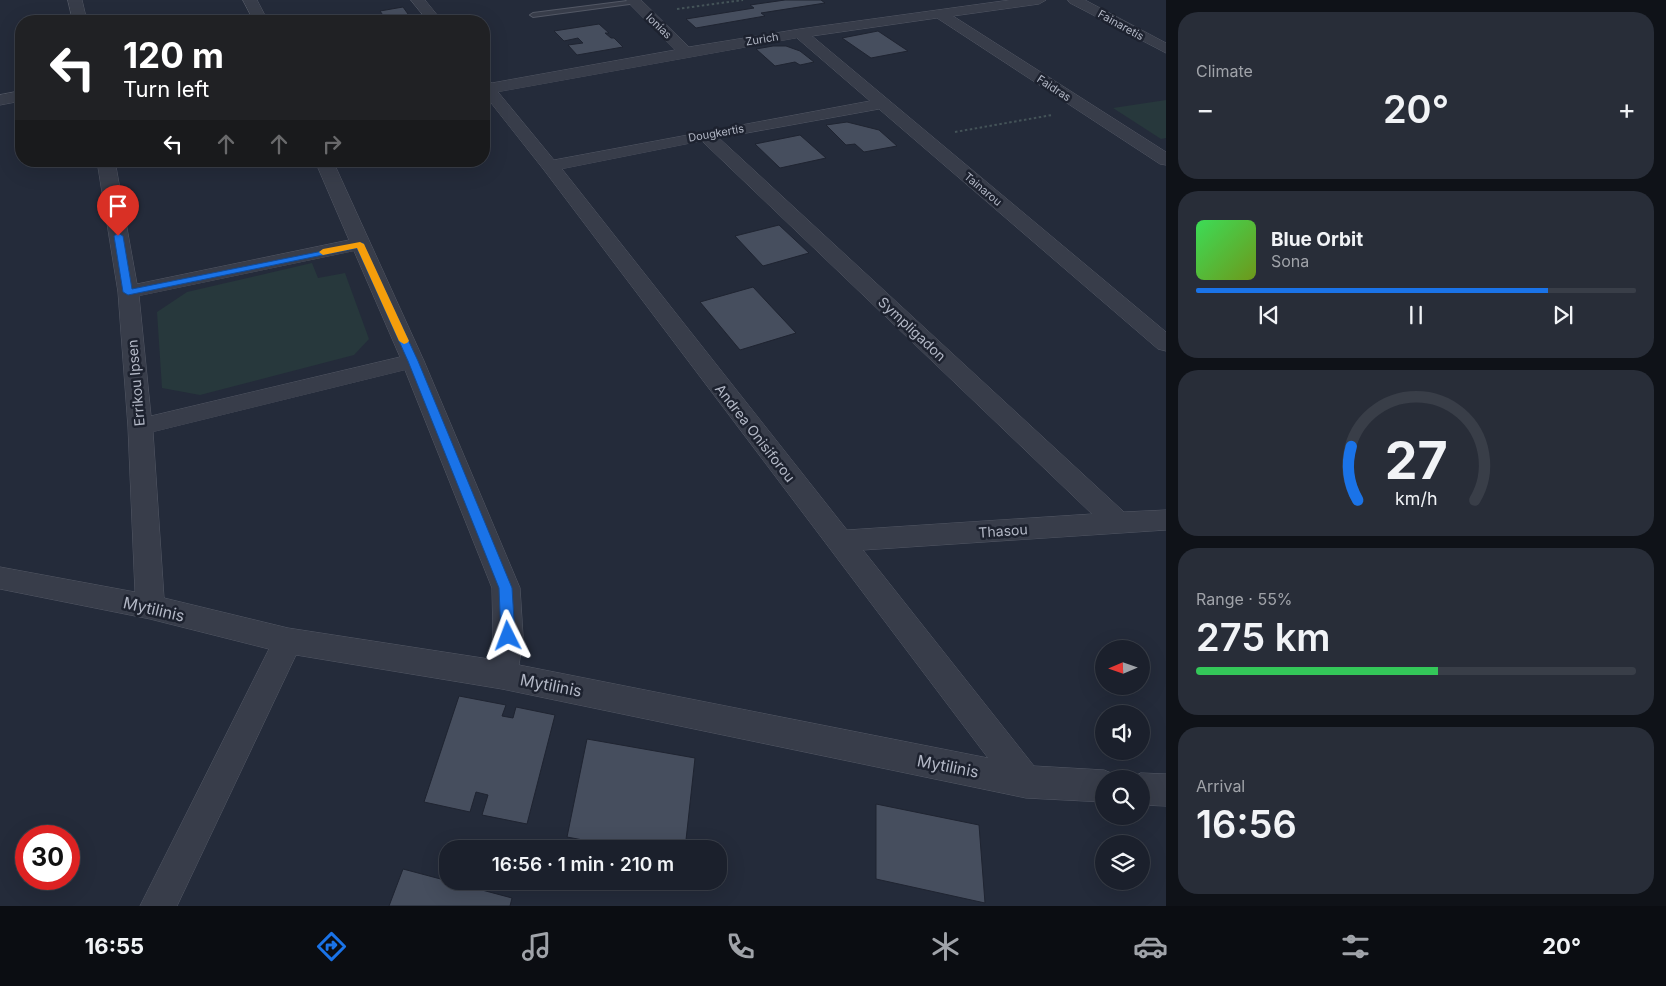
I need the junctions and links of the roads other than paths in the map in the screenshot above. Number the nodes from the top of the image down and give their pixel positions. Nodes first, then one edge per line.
1 (75, 0) edge
2 (250, 0) edge
3 (418, 0) edge
4 (1039, 0) edge
5 (1076, 0) edge
6 (634, 1) edge
7 (79, 15) edge
8 (258, 15) edge
9 (430, 15) edge
10 (533, 15) dead end
11 (942, 15) junction
12 (800, 33) junction
13 (1166, 49) edge
14 (686, 52) junction
15 (490, 85) edge
16 (490, 91) edge
17 (15, 97) edge
18 (0, 100) edge
19 (883, 103) junction
20 (706, 134) junction
21 (1166, 160) edge
22 (550, 166) junction
23 (107, 167) edge
24 (327, 167) edge
25 (360, 244) junction
26 (128, 292) junction
27 (1166, 344) edge
28 (413, 361) junction
29 (140, 427) junction
30 (1166, 520) edge
31 (1119, 524) junction
32 (839, 541) junction
33 (0, 578) edge
34 (150, 607) junction
35 (288, 641) junction
36 (502, 675) junction
37 (1026, 782) junction
38 (1095, 786) edge
39 (1150, 789) edge
40 (1166, 790) edge
41 (158, 906) edge

1 - 7 street
2 - 8 street
3 - 9 street
4 - 11 street, Zurich
5 - 13 street, Fainaretis
6 - 10 lane
6 - 14 street, Ionias
11 - 12 street, Zurich
11 - 21 street, Faidras
12 - 14 street, Zurich
12 - 19 street, Tainarou
14 - 15 street, Zurich
16 - 22 street, Andrea Onisiforou
17 - 18 street
19 - 20 street, Dougkertis
19 - 27 street, Tainarou
20 - 22 street, Dougkertis
20 - 31 street, Sympligadon
22 - 32 street, Andrea Onisiforou
23 - 26 street, Errikou Ipsen
24 - 25 street
25 - 26 street
25 - 28 street
26 - 29 street, Errikou Ipsen
28 - 29 street
28 - 36 street
29 - 34 street, Errikou Ipsen
30 - 31 street, Thasou
31 - 32 street, Thasou
32 - 37 street, Andrea Onisiforou
33 - 34 street, Mytilinis
34 - 35 street, Mytilinis
35 - 36 street, Mytilinis
35 - 41 street
36 - 37 street, Mytilinis
37 - 38 street, Mytilinis
39 - 40 street

